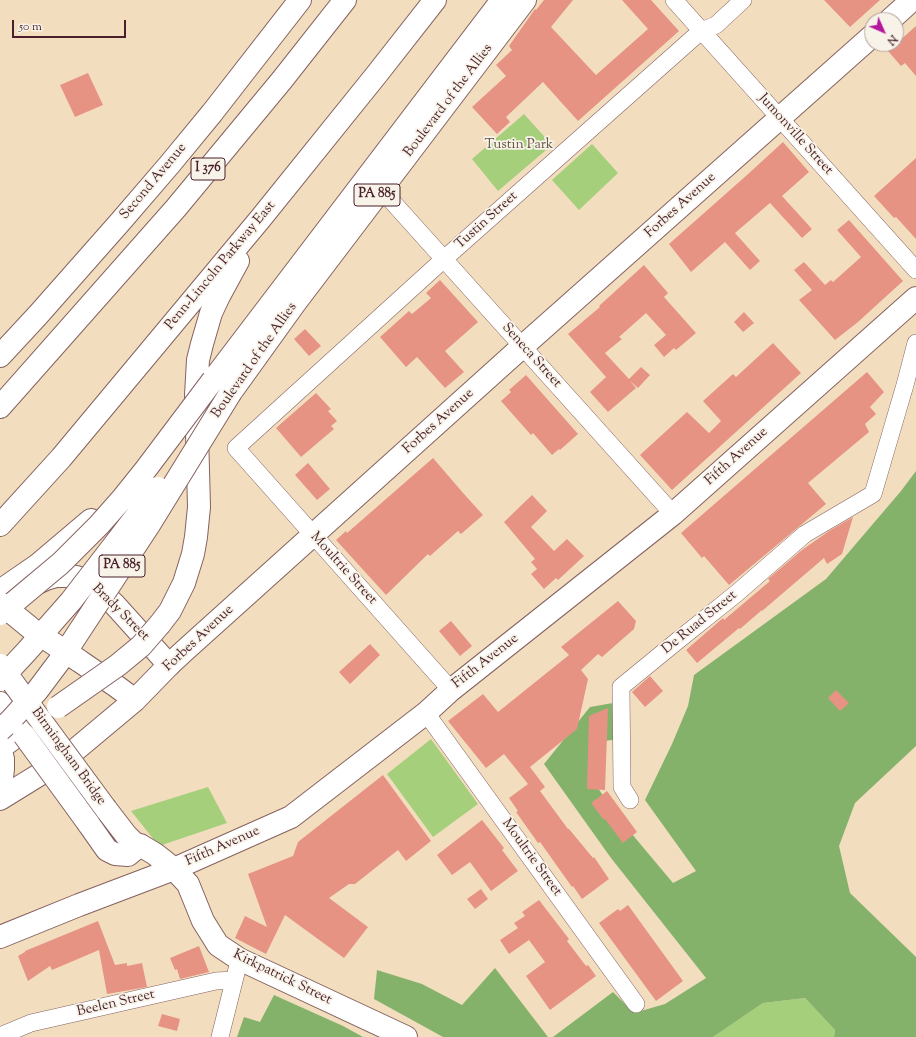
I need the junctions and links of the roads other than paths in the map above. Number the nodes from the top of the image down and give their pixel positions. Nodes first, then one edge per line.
1 (300, 0) edge
2 (345, 0) edge
3 (435, 0) edge
4 (502, 0) edge
5 (525, 0) edge
6 (674, 0) edge
7 (744, 0) edge
8 (912, 0) edge
9 (899, 12) edge
10 (701, 31) junction
11 (864, 43) edge
12 (780, 117) junction
13 (389, 198) dead end
14 (262, 218) junction
15 (444, 259) junction
16 (916, 270) edge
17 (916, 298) edge
18 (65, 333) junction
19 (916, 343) edge
20 (523, 346) junction
21 (0, 356) edge
22 (231, 392) junction
23 (0, 397) edge
24 (0, 407) edge
25 (236, 448) joint
26 (146, 469) junction
27 (673, 514) junction
28 (0, 525) edge
29 (313, 535) junction
30 (0, 591) edge
31 (0, 603) edge
32 (0, 609) edge
33 (0, 614) edge
34 (0, 665) edge
35 (169, 665) junction
36 (0, 680) edge
37 (451, 690) junction
38 (135, 700) junction
39 (0, 703) edge
40 (426, 713) junction
41 (0, 730) edge
42 (0, 748) edge
43 (0, 795) edge
44 (0, 799) edge
45 (630, 800) dead end
46 (140, 845) junction
47 (174, 869) junction
48 (0, 937) edge
49 (239, 959) junction
50 (234, 980) junction
51 (636, 1004) dead end
52 (0, 1036) edge
53 (220, 1037) edge
54 (406, 1037) edge

1 - 21 main road, Second Avenue
2 - 18 main road, I 376
3 - 14 main road, Penn-Lincoln Parkway East
4 - 26 main road, Boulevard of the Allies / PA 885, bridge
5 - 22 main road, Boulevard of the Allies / PA 885
6 - 10 street, Jumonville Street
7 - 10 street, Tustin Street
8 - 9 main road
10 - 12 street, Jumonville Street
10 - 15 street, Tustin Street
11 - 12 main road, Forbes Avenue
12 - 16 street, Jumonville Street
12 - 20 main road, Forbes Avenue
13 - 15 street, Seneca Street
14 - 28 main road, Penn-Lincoln Parkway East
14 - 42 main road, bridge
15 - 20 street, Seneca Street
15 - 25 street, Tustin Street
17 - 27 main road, Fifth Avenue
18 - 23 main road
18 - 24 main road, I 376
19 - 45 street, De Ruad Street
20 - 27 street, Seneca Street
20 - 29 main road, Forbes Avenue
22 - 36 main road, bridge
22 - 41 main road, Boulevard of the Allies / PA 885, bridge
25 - 29 street, Moultrie Street
26 - 30 main road, bridge
26 - 33 main road, Boulevard of the Allies / PA 885, bridge
27 - 37 main road, Fifth Avenue
29 - 35 main road, Forbes Avenue
29 - 37 street, Moultrie Street
31 - 38 main road, bridge
32 - 35 main road, Brady Street
34 - 46 main road, Birmingham Bridge, bridge
35 - 38 main road, Forbes Avenue
37 - 40 main road, Fifth Avenue
38 - 44 main road, Forbes Avenue
39 - 46 main road, Birmingham Bridge, bridge
40 - 47 main road, Fifth Avenue
40 - 51 street, Moultrie Street
42 - 43 main road
46 - 47 main road, Birmingham Bridge
47 - 48 main road, Fifth Avenue
47 - 49 main road, Kirkpatrick Street
49 - 50 street
49 - 54 main road, Kirkpatrick Street
50 - 52 street, Beelen Street
50 - 53 street

